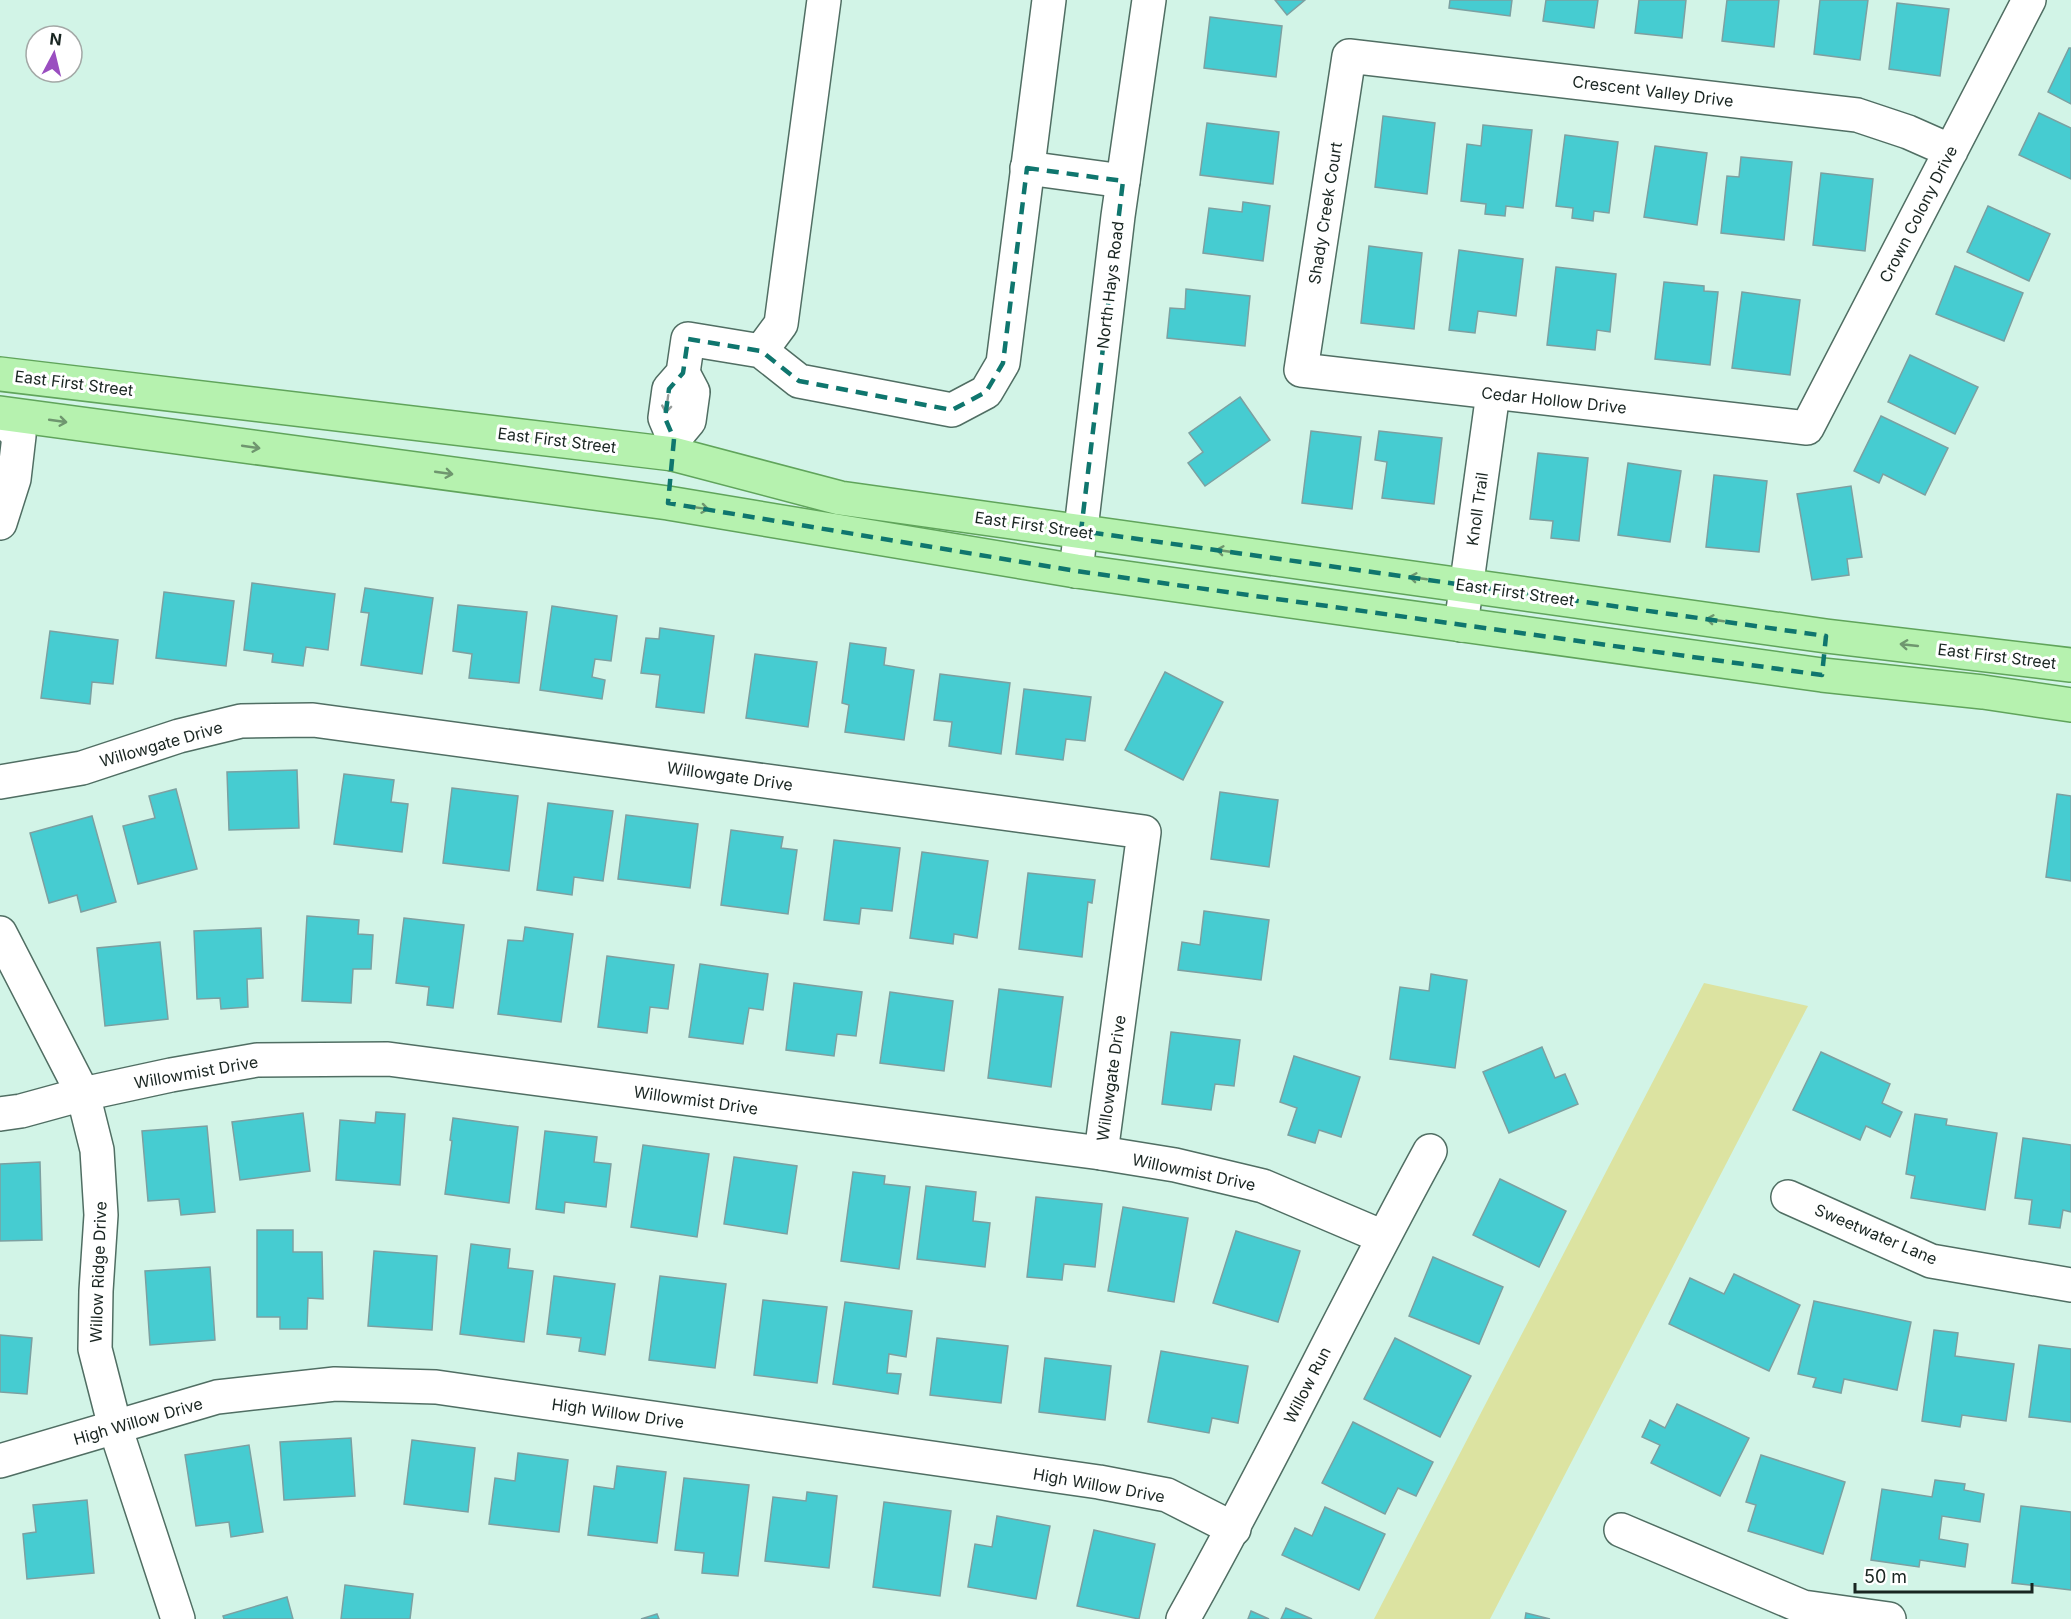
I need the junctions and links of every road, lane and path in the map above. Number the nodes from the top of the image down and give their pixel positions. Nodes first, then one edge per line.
1 (824, 0) edge
2 (1049, 0) edge
3 (1149, 0) edge
4 (2029, 0) edge
5 (1349, 56) joint
6 (1951, 151) junction
7 (1027, 168) junction
8 (1123, 181) junction
9 (761, 351) junction
10 (1301, 370) joint
11 (0, 378) edge
12 (1493, 393) junction
13 (0, 414) edge
14 (1807, 428) joint
15 (674, 447) junction
16 (668, 503) junction
17 (0, 523) edge
18 (1081, 531) junction
19 (1076, 571) junction
20 (1467, 585) junction
21 (1461, 625) junction
22 (1826, 636) junction
23 (2071, 665) edge
24 (1822, 675) junction
25 (2071, 705) edge
26 (0, 782) edge
27 (0, 933) edge
28 (83, 1094) junction
29 (0, 1114) edge
30 (1430, 1151) dead end
31 (1101, 1153) junction
32 (1788, 1197) dead end
33 (1383, 1238) junction
34 (2071, 1285) edge
35 (115, 1427) junction
36 (0, 1461) edge
37 (1234, 1529) junction
38 (1621, 1530) dead end
39 (178, 1619) edge
40 (1183, 1619) edge
41 (1889, 1619) edge

1 - 9 street
2 - 7 street
3 - 8 street, North Hays Road
4 - 6 street, Crown Colony Drive
5 - 6 street, Crescent Valley Drive
5 - 10 street, Shady Creek Court
6 - 14 street, Crown Colony Drive
7 - 8 street
7 - 9 street
8 - 18 street, North Hays Road
9 - 15 street
10 - 12 street, Cedar Hollow Drive
11 - 15 main road, East First Street
12 - 14 street, Cedar Hollow Drive
12 - 20 street, Knoll Trail
13 -> 16 main road
13 - 17 street
15 - 16 main road
15 - 18 main road, East First Street
16 -> 19 main road
18 - 19 street, North Hays Road
20 -> 18 main road, East First Street
19 - 21 main road
20 - 21 street, Knoll Trail
22 -> 20 main road, East First Street
21 - 24 main road
23 -> 22 main road, East First Street
22 - 24 main road
24 - 25 main road
26 - 31 street, Willowgate Drive
27 - 28 street, Willow Ridge Drive
28 - 29 street, Willowmist Drive
28 - 31 street, Willowmist Drive
28 - 35 street, Willow Ridge Drive
30 - 33 street, Willow Run
31 - 33 street, Willowmist Drive
32 - 34 street, Sweetwater Lane
33 - 37 street, Willow Run
35 - 36 street, High Willow Drive
35 - 37 street, High Willow Drive
35 - 39 street, Willow Ridge Drive
37 - 40 street, Willow Run
38 - 41 street

